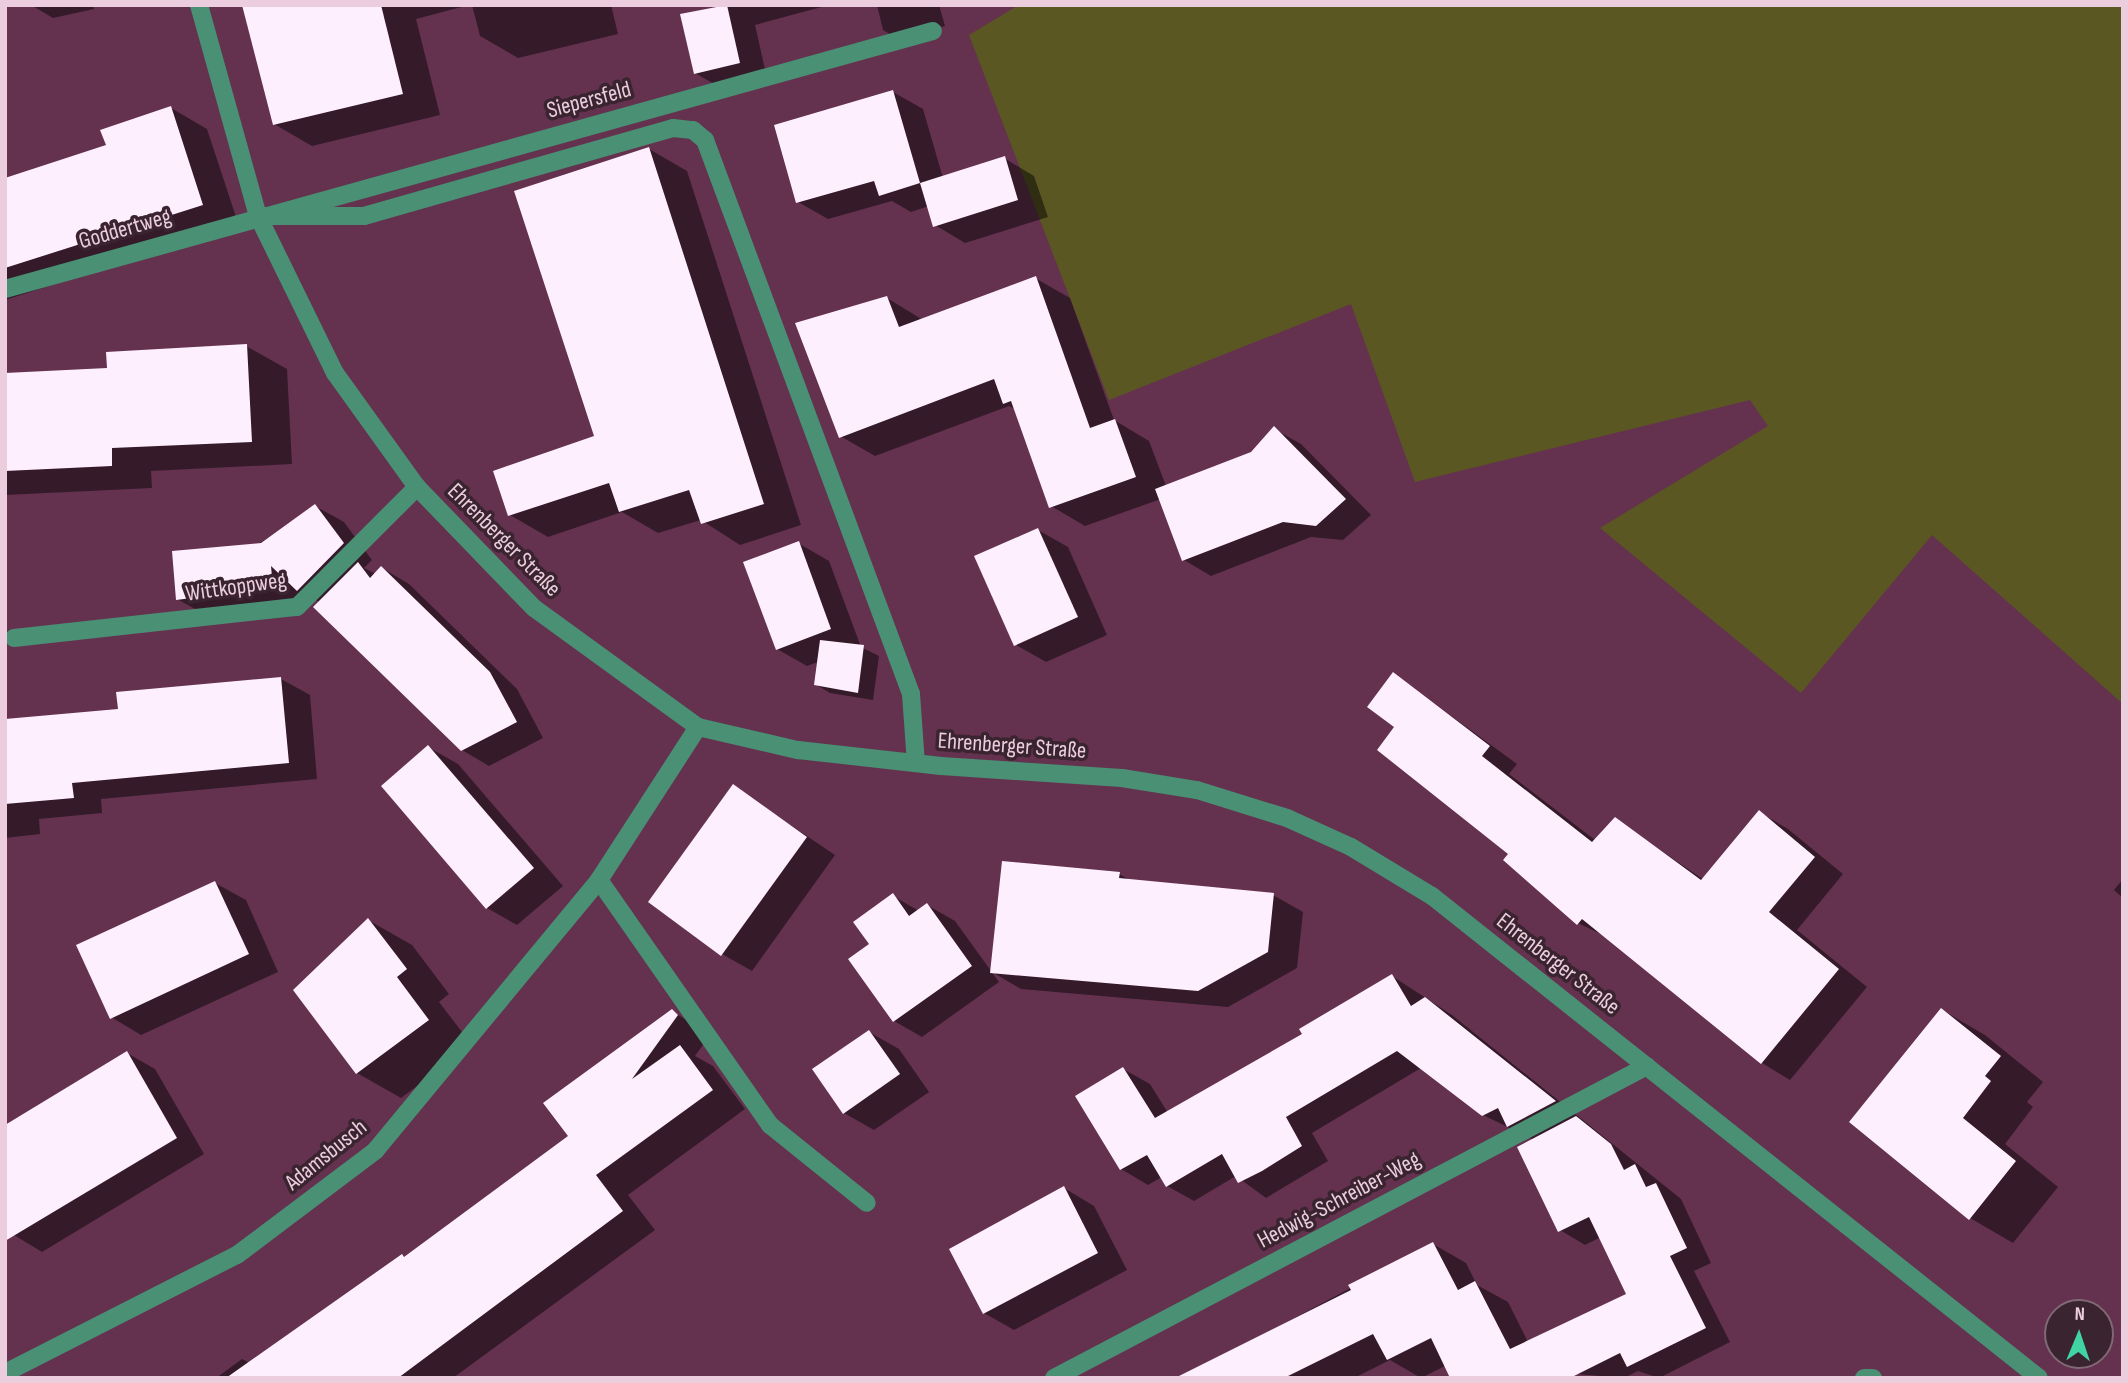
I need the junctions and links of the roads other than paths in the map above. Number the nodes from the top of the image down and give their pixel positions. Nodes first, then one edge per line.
1 (199, 5) edge
2 (933, 31) dead end
3 (258, 216) junction
4 (5, 289) edge
5 (417, 487) junction
6 (14, 638) dead end
7 (698, 727) junction
8 (916, 764) junction
9 (599, 880) junction
10 (1647, 1066) junction
11 (867, 1203) dead end
12 (5, 1373) edge
13 (1054, 1378) edge
14 (1864, 1378) edge
15 (1873, 1378) edge
16 (2039, 1378) edge

1 - 3 street, Ehrenberger Straße
2 - 3 street, Siepersfeld
3 - 4 street, Goddertweg
3 - 5 street, Ehrenberger Straße
3 - 8 street
5 - 6 street, Wittkoppweg
5 - 7 street, Ehrenberger Straße
7 - 8 street, Ehrenberger Straße
7 - 9 street, Adamsbusch
8 - 10 street, Ehrenberger Straße
9 - 11 street
9 - 12 street, Adamsbusch
10 - 13 street, Hedwig-Schreiber-Weg
10 - 16 street, Ehrenberger Straße
14 - 15 street

